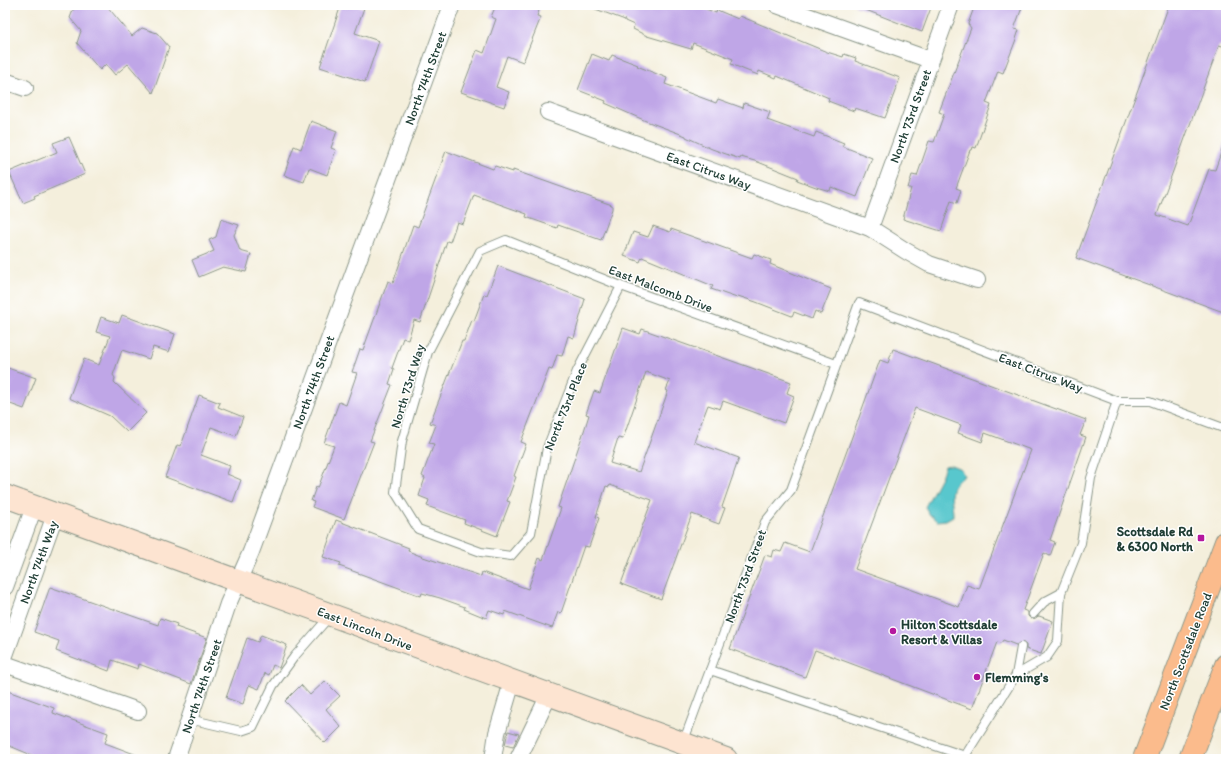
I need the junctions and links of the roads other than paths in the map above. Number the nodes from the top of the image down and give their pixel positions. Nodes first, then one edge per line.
1 (452, 5) edge
2 (777, 5) edge
3 (951, 5) edge
4 (930, 60) junction
5 (5, 81) edge
6 (25, 88) dead end
7 (548, 112) dead end
8 (870, 228) junction
9 (480, 251) joint
10 (977, 280) dead end
11 (621, 286) junction
12 (859, 303) joint
13 (836, 364) junction
14 (1117, 401) junction
15 (1226, 429) edge
16 (5, 496) edge
17 (34, 507) junction
18 (55, 515) junction
19 (531, 533) joint
20 (1226, 542) edge
21 (238, 580) junction
22 (5, 587) edge
23 (1061, 593) junction
24 (1033, 614) dead end
25 (331, 615) junction
26 (1021, 647) dead end
27 (5, 655) edge
28 (5, 664) edge
29 (1226, 665) edge
30 (710, 670) junction
31 (1016, 675) junction
32 (512, 682) junction
33 (549, 695) junction
34 (138, 711) dead end
35 (189, 718) junction
36 (683, 743) junction
37 (176, 759) edge
38 (493, 759) edge
39 (518, 759) edge
40 (726, 759) edge
41 (1144, 759) edge
42 (1190, 759) edge

1 - 21 street, North 74th Street
2 - 4 street
3 - 4 street, North 73rd Street
4 - 8 street, North 73rd Street
5 - 6 street
7 - 8 street, East Citrus Way
8 - 10 street, East Citrus Way
9 - 11 lane, East Malcomb Drive
9 - 19 lane, North 73rd Way
11 - 13 lane, East Malcomb Drive
11 - 19 lane, North 73rd Place
12 - 13 lane, North 73rd Street
12 - 14 lane, East Citrus Way
13 - 30 lane, North 73rd Street
14 - 15 lane, East Citrus Way
14 - 23 lane
16 - 17 main road, East Lincoln Drive
17 - 18 main road, East Lincoln Drive
17 - 22 street, North 74th Way
18 - 21 main road, East Lincoln Drive
18 - 27 street, North 74th Way
20 - 41 main road, North Scottsdale Road
21 - 25 main road, East Lincoln Drive
21 - 35 street, North 74th Street
23 - 24 lane
23 - 31 lane
25 - 32 main road, East Lincoln Drive
25 - 35 lane
26 - 31 lane
28 - 34 street
29 - 42 main road
30 - 31 lane
30 - 36 lane, North 73rd Street
32 - 33 main road, East Lincoln Drive
32 - 38 street
33 - 36 main road, East Lincoln Drive
33 - 39 street
35 - 37 street, North 74th Street
36 - 40 main road, East Lincoln Drive

